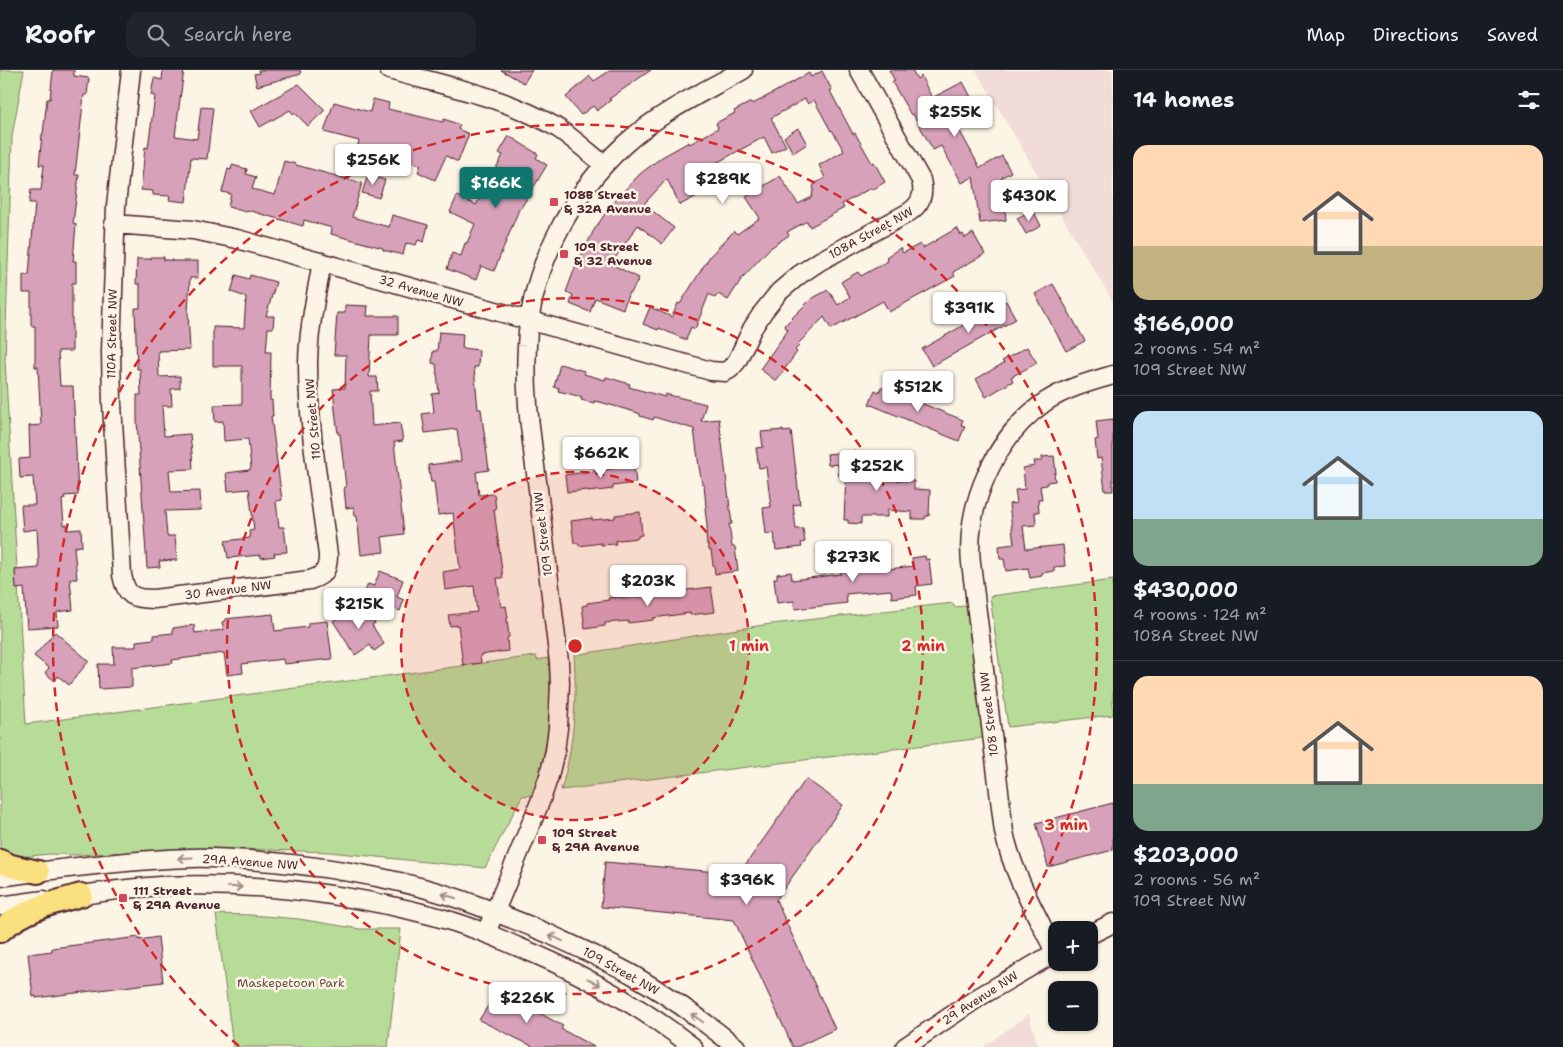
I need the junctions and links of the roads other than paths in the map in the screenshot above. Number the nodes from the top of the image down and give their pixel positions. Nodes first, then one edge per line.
1 (131, 70) edge
2 (389, 70) edge
3 (743, 70) edge
4 (859, 70) edge
5 (440, 77) edge
6 (604, 165) junction
7 (114, 224) junction
8 (322, 262) junction
9 (529, 321) junction
10 (725, 372) joint
11 (1113, 375) edge
12 (322, 574) joint
13 (132, 596) joint
14 (0, 861) edge
15 (38, 872) junction
16 (0, 876) edge
17 (82, 895) junction
18 (0, 906) edge
19 (495, 912) junction
20 (1113, 923) edge
21 (1098, 930) edge
22 (0, 931) edge
23 (486, 933) junction
24 (1048, 936) edge
25 (1048, 957) edge
26 (693, 1047) edge
27 (736, 1047) edge
28 (905, 1047) edge

1 - 7 street, 110A Street NW
2 - 5 street
3 - 6 street, 109 Street NW
4 - 10 street, 108A Street NW
5 - 6 street
6 - 9 street, 109 Street NW
7 - 8 street, 32 Avenue NW
7 - 13 street, 110A Street NW
8 - 9 street, 32 Avenue NW
8 - 12 street, 110 Street NW
9 - 10 street, 32 Avenue NW
9 - 19 street, 109 Street NW
11 - 24 street, 108 Street NW
12 - 13 street, 30 Avenue NW
14 - 15 main road
15 - 16 street, 29A Avenue NW
19 -> 15 street, 29A Avenue NW
17 - 18 street, 29A Avenue NW
17 - 22 main road
17 -> 23 street, 29A Avenue NW
19 - 23 street, 109 Street NW
27 -> 19 street, 109 Street NW
20 - 21 street
23 -> 26 street, 109 Street NW
25 - 28 street, 29 Avenue NW

